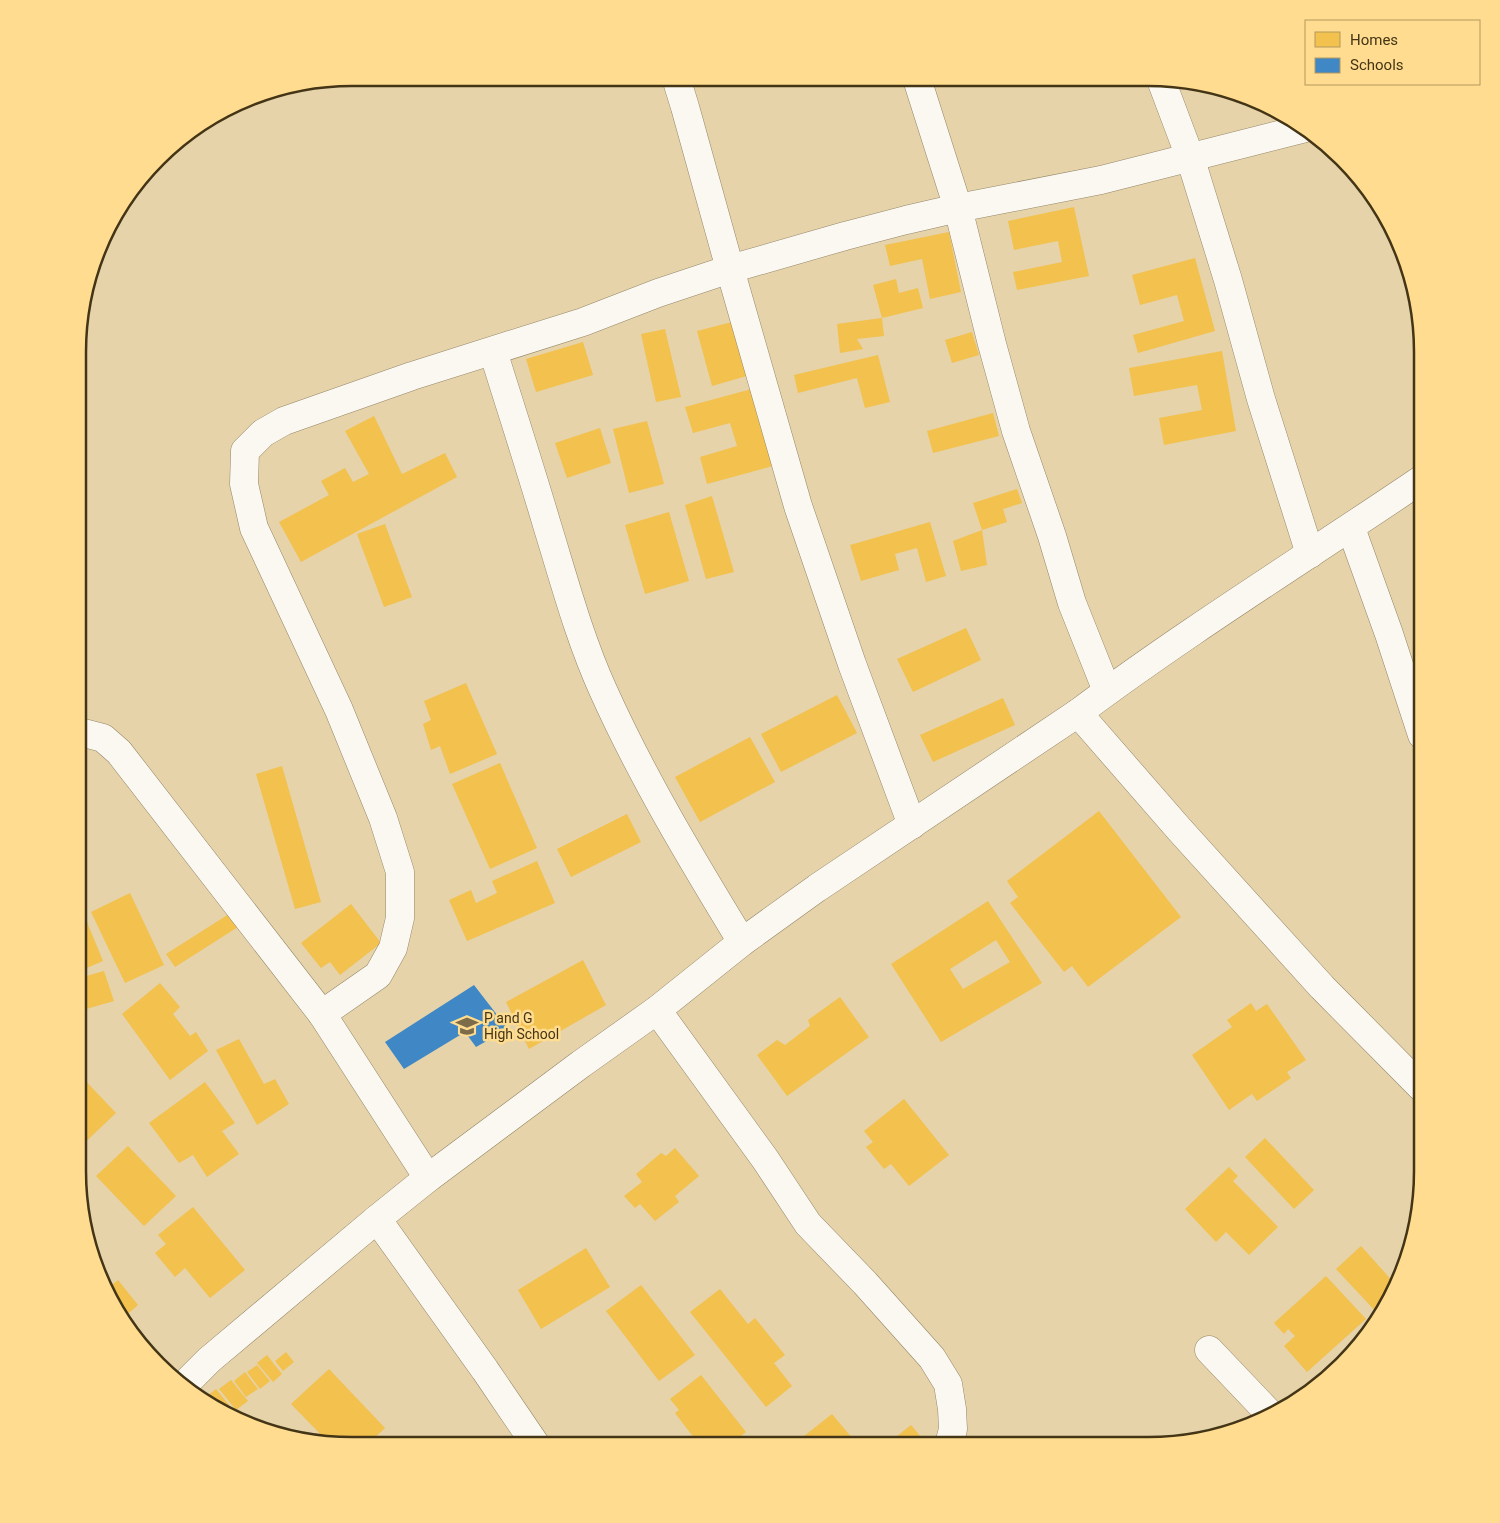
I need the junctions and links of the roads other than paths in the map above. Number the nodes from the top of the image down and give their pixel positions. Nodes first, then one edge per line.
1 (678, 86) edge
2 (919, 86) edge
3 (1164, 87) edge
4 (1295, 131) edge
5 (1190, 157) junction
6 (958, 208) junction
7 (730, 268) junction
8 (493, 351) junction
9 (1414, 485) edge
10 (1351, 528) junction
11 (1310, 554) junction
12 (1107, 691) junction
13 (1414, 711) edge
14 (1078, 713) junction
15 (86, 734) edge
16 (912, 825) junction
17 (742, 942) junction
18 (657, 1010) junction
19 (322, 1014) junction
20 (1414, 1080) edge
21 (428, 1178) junction
22 (377, 1219) junction
23 (1209, 1350) dead end
24 (189, 1381) edge
25 (1265, 1409) edge
26 (531, 1437) edge
27 (951, 1437) edge

1 - 7 street
2 - 6 street
3 - 5 street
4 - 5 street
5 - 6 street
5 - 11 street
6 - 7 street
6 - 12 street
7 - 8 street
7 - 16 street
8 - 17 street
8 - 19 street
9 - 10 street
10 - 11 street
10 - 13 street
11 - 12 street
12 - 14 street
14 - 16 street
14 - 20 street
15 - 19 street
16 - 17 street
17 - 18 street
18 - 21 street
18 - 27 street
19 - 21 street
21 - 22 street
22 - 24 street
22 - 26 street
23 - 25 street

